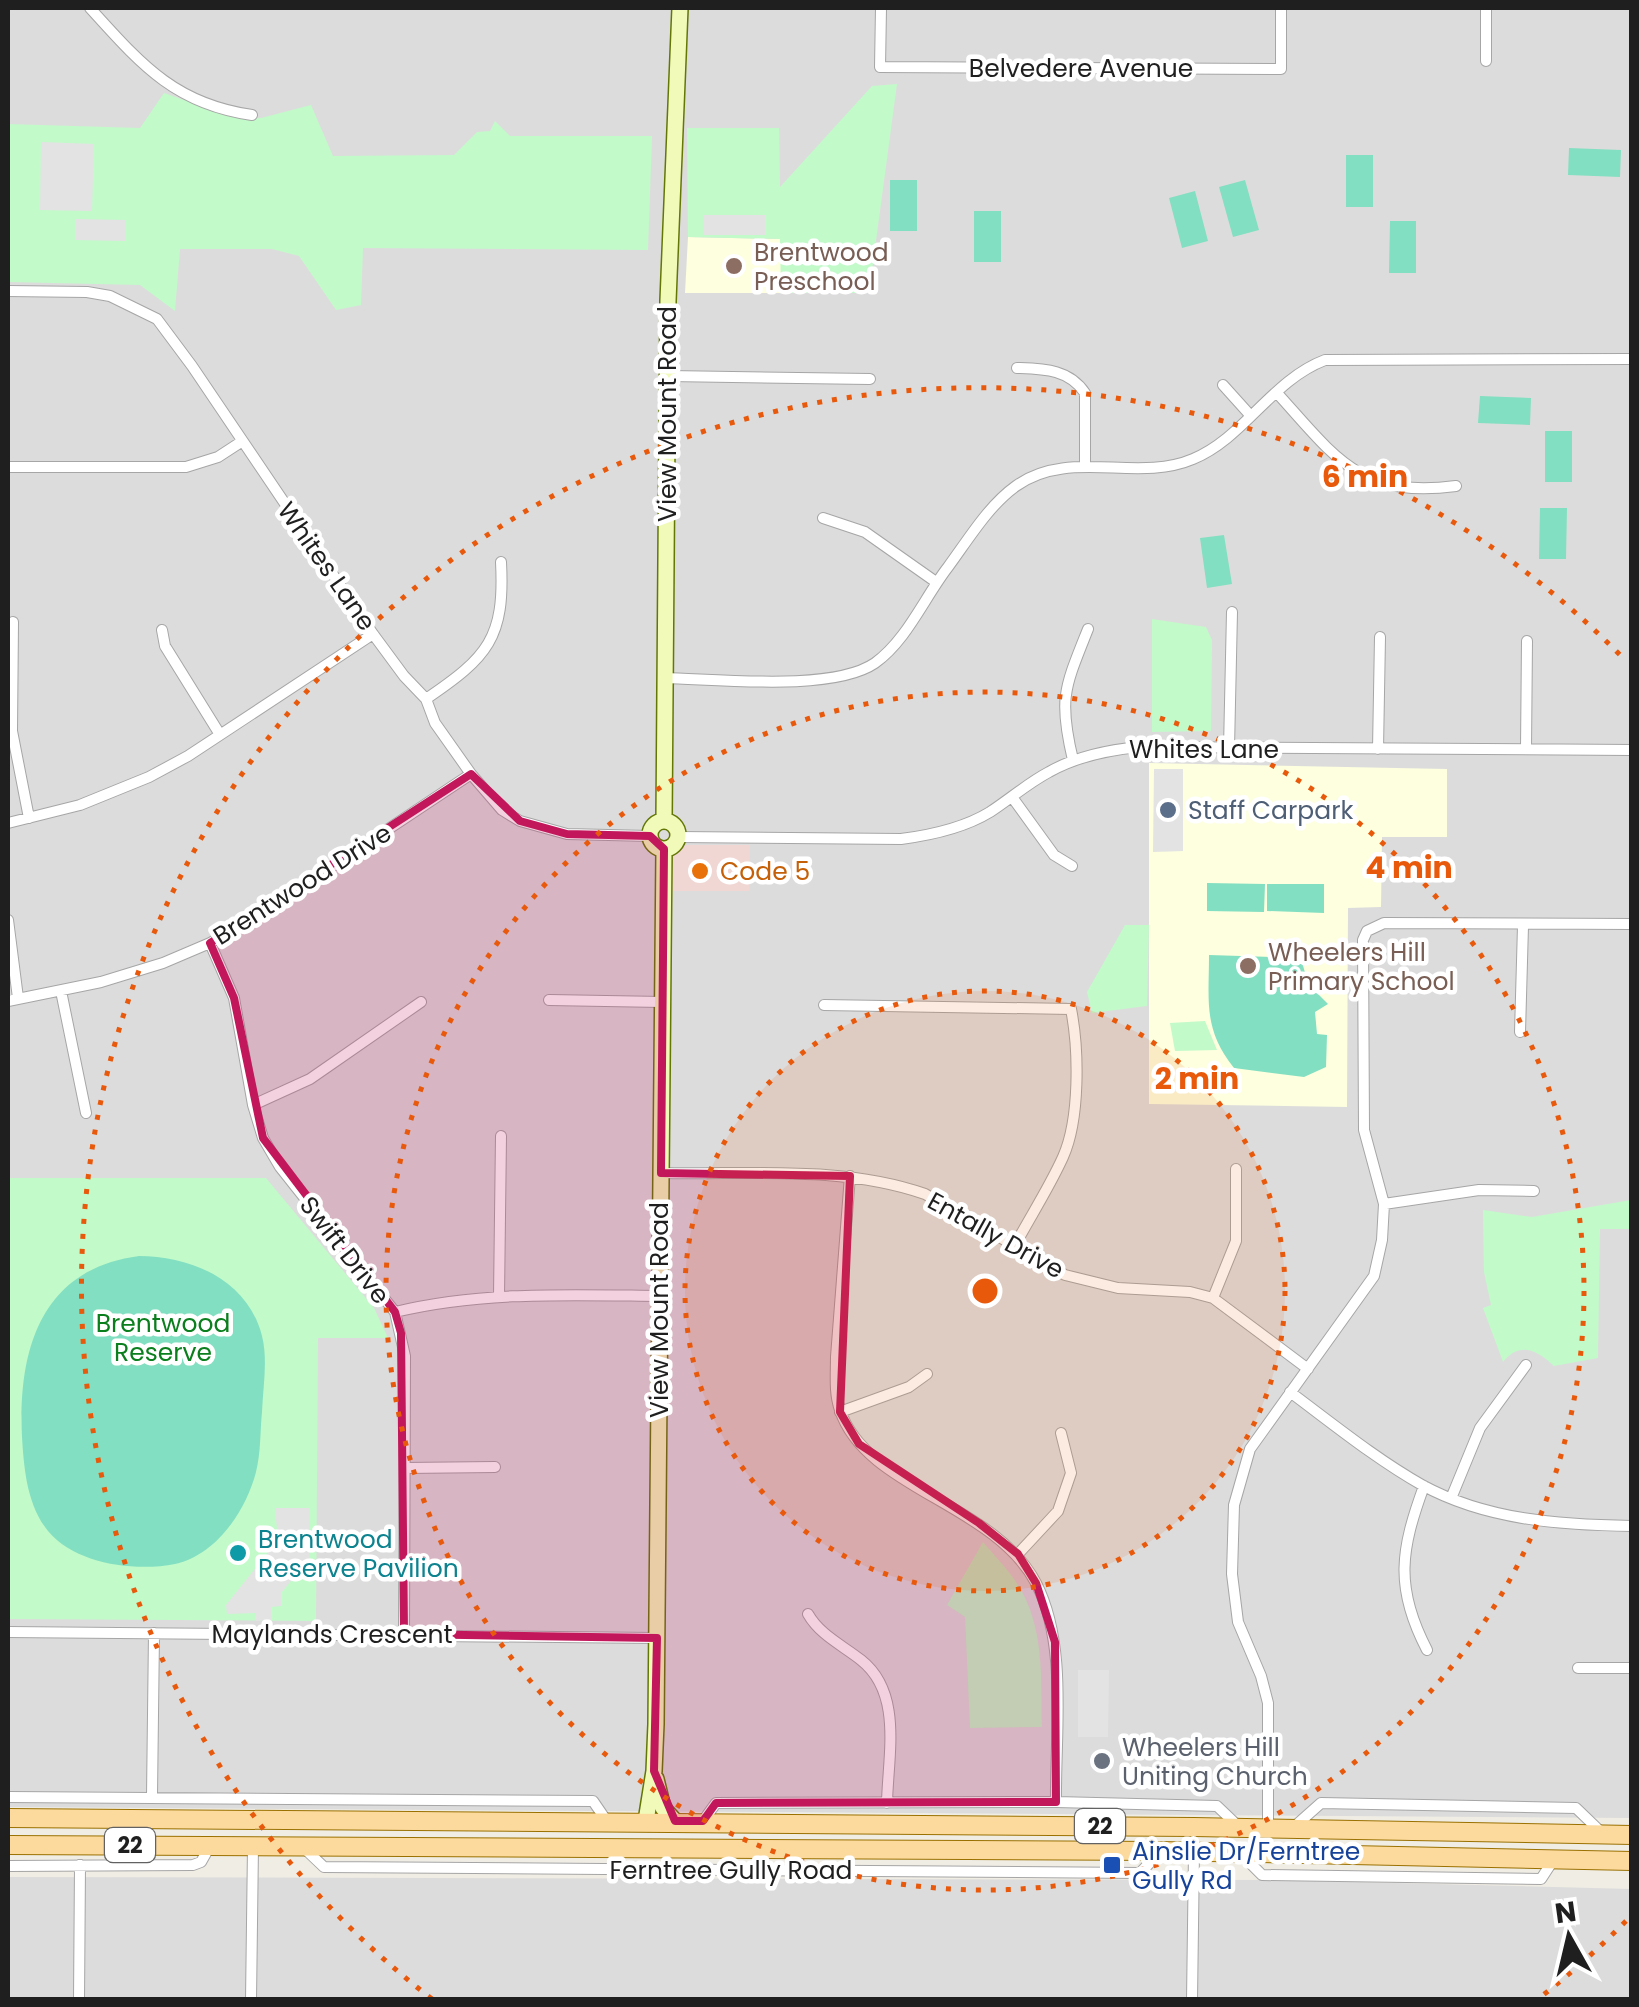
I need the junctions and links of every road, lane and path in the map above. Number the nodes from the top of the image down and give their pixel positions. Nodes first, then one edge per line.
1 (90, 8) edge
2 (680, 8) edge
3 (881, 8) edge
4 (1281, 8) edge
5 (1486, 8) edge
6 (1486, 61) dead end
7 (252, 114) dead end
8 (8, 291) edge
9 (1632, 359) edge
10 (1017, 368) dead end
11 (669, 376) junction
12 (870, 379) dead end
13 (1223, 385) dead end
14 (1277, 393) junction
15 (1250, 415) junction
16 (241, 442) junction
17 (1086, 466) junction
18 (8, 467) edge
19 (1456, 486) dead end
20 (824, 518) dead end
21 (501, 562) dead end
22 (936, 582) junction
23 (1232, 612) dead end
24 (13, 622) dead end
25 (1088, 629) dead end
26 (162, 630) dead end
27 (373, 634) junction
28 (1380, 637) dead end
29 (1527, 641) dead end
30 (666, 678) junction
31 (426, 700) junction
32 (219, 733) junction
33 (1229, 748) junction
34 (1526, 748) junction
35 (1378, 749) junction
36 (1632, 750) edge
37 (1074, 760) junction
38 (471, 774) junction
39 (1012, 797) junction
40 (29, 818) junction
41 (664, 821) junction
42 (8, 822) edge
43 (650, 836) junction
44 (677, 837) junction
45 (664, 848) junction
46 (1072, 866) dead end
47 (8, 920) edge
48 (1632, 924) edge
49 (1523, 926) junction
50 (210, 942) junction
51 (61, 991) junction
52 (13, 1000) edge
53 (549, 1000) dead end
54 (421, 1002) dead end
55 (662, 1002) junction
56 (824, 1005) dead end
57 (1520, 1032) dead end
58 (253, 1105) junction
59 (86, 1113) dead end
60 (501, 1136) dead end
61 (1236, 1169) dead end
62 (660, 1174) junction
63 (850, 1176) junction
64 (1534, 1191) dead end
65 (1384, 1204) junction
66 (1014, 1247) junction
67 (498, 1296) junction
68 (660, 1296) junction
69 (1213, 1298) junction
70 (395, 1312) junction
71 (1526, 1365) dead end
72 (1308, 1370) junction
73 (927, 1374) dead end
74 (1290, 1392) junction
75 (840, 1412) junction
76 (1061, 1434) dead end
77 (495, 1467) dead end
78 (405, 1468) junction
79 (1424, 1486) junction
80 (1452, 1496) junction
81 (1632, 1526) edge
82 (1018, 1554) junction
83 (808, 1614) dead end
84 (8, 1632) edge
85 (154, 1633) junction
86 (404, 1634) junction
87 (656, 1638) junction
88 (1428, 1650) dead end
89 (1578, 1668) dead end
90 (1632, 1668) edge
91 (654, 1771) junction
92 (152, 1796) junction
93 (8, 1797) edge
94 (1056, 1802) junction
95 (887, 1803) junction
96 (252, 1817) junction
97 (8, 1818) edge
98 (606, 1820) junction
99 (646, 1821) junction
100 (676, 1821) junction
101 (703, 1822) junction
102 (1194, 1826) junction
103 (1238, 1827) junction
104 (1268, 1828) junction
105 (1293, 1828) junction
106 (1556, 1832) junction
107 (1603, 1834) junction
108 (1632, 1835) edge
109 (8, 1845) edge
110 (211, 1845) junction
111 (253, 1845) junction
112 (301, 1845) junction
113 (563, 1846) junction
114 (655, 1847) junction
115 (1160, 1851) junction
116 (1194, 1852) junction
117 (1554, 1858) junction
118 (1632, 1861) edge
119 (80, 1865) junction
120 (8, 1866) edge
121 (563, 1868) junction
122 (79, 2000) edge
123 (251, 2000) edge
124 (1192, 2000) edge

1 - 7 street
2 - 11 street, View Mount Road
3 - 4 street, Belvedere Avenue
5 - 6 street
8 - 16 street, Whites Lane
9 - 14 street
10 - 17 street
11 - 12 street
11 - 30 street, View Mount Road
13 - 15 street
14 - 15 street
14 - 19 street
15 - 17 street
16 - 18 street
16 - 27 street, Whites Lane
17 - 22 street
20 - 22 street
21 - 31 street
22 - 30 street
23 - 33 street
24 - 40 street
25 - 37 street
26 - 32 street
27 - 31 street, Whites Lane
27 - 32 street
28 - 35 street
29 - 34 street
30 - 41 street, View Mount Road
31 - 38 street, Whites Lane
32 - 40 street
33 - 35 street, Whites Lane
33 - 37 street, Whites Lane
34 - 35 street, Whites Lane
34 - 36 street, Whites Lane
37 - 39 street, Whites Lane
38 - 43 street, Whites Lane
38 - 50 street, Brentwood Drive
39 - 44 street, Whites Lane
39 - 46 street
40 - 42 street
41 - 43 street
41 - 44 street
43 - 45 street
44 - 45 street
45 - 55 street, View Mount Road
47 - 52 street
48 - 49 street
49 - 57 street
49 - 65 street
50 - 51 street, Brentwood Drive
50 - 58 street, Swift Drive
51 - 52 street, Brentwood Drive
51 - 59 street
53 - 55 street
54 - 58 street
55 - 62 street, View Mount Road
56 - 66 street
58 - 70 street, Swift Drive
60 - 67 street
61 - 69 street
62 - 63 street, Entally Drive
62 - 68 street, View Mount Road
63 - 66 street, Entally Drive
63 - 75 street
64 - 65 street
65 - 72 street
66 - 69 street, Entally Drive
67 - 68 street
67 - 70 street
68 - 87 street, View Mount Road
69 - 72 street, Entally Drive
70 - 78 street, Swift Drive
71 - 80 street
72 - 74 street
73 - 75 street
74 - 79 street
74 - 104 street
75 - 82 street
76 - 82 street
77 - 78 street
78 - 86 street, Swift Drive
79 - 80 street
79 - 88 street
80 - 81 street
82 - 94 street
83 - 95 street
84 - 85 street, Maylands Crescent
85 - 86 street, Maylands Crescent
85 - 92 street
86 - 87 street, Maylands Crescent
87 - 91 street, View Mount Road
89 - 90 street
91 - 99 street, View Mount Road
91 - 100 street, View Mount Road
92 - 93 street
92 - 98 street
94 - 95 street, Ferntree Gully Road
94 - 103 street, Ferntree Gully Road
95 - 101 street, Ferntree Gully Road
96 - 97 main road, Ferntree Gully Road / 22
96 - 98 main road, Ferntree Gully Road / 22
96 - 111 main road
98 - 99 main road, Ferntree Gully Road / 22
99 - 100 main road, Ferntree Gully Road / 22
99 - 114 main road
100 - 101 main road, Ferntree Gully Road / 22
101 - 102 main road, Ferntree Gully Road / 22
102 - 103 main road, Ferntree Gully Road / 22
102 - 116 main road
103 - 104 main road, Ferntree Gully Road / 22
104 - 105 main road, Ferntree Gully Road / 22
105 - 106 main road, Ferntree Gully Road / 22
105 - 107 street
106 - 107 main road, Ferntree Gully Road / 22
106 - 117 main road
107 - 108 main road, Ferntree Gully Road / 22
109 - 110 main road, Ferntree Gully Road / 22
110 - 111 main road, Ferntree Gully Road / 22
110 - 119 street
111 - 112 main road, Ferntree Gully Road / 22
111 - 123 street
112 - 113 main road, Ferntree Gully Road / 22
112 - 121 street, Ferntree Gully Road
113 - 114 main road, Ferntree Gully Road / 22
113 - 121 street
114 - 115 main road, Ferntree Gully Road / 22
115 - 116 main road, Ferntree Gully Road / 22
115 - 121 street, Ferntree Gully Road
116 - 117 main road, Ferntree Gully Road / 22
116 - 124 street
117 - 118 main road, Ferntree Gully Road / 22
119 - 120 street
119 - 122 street

